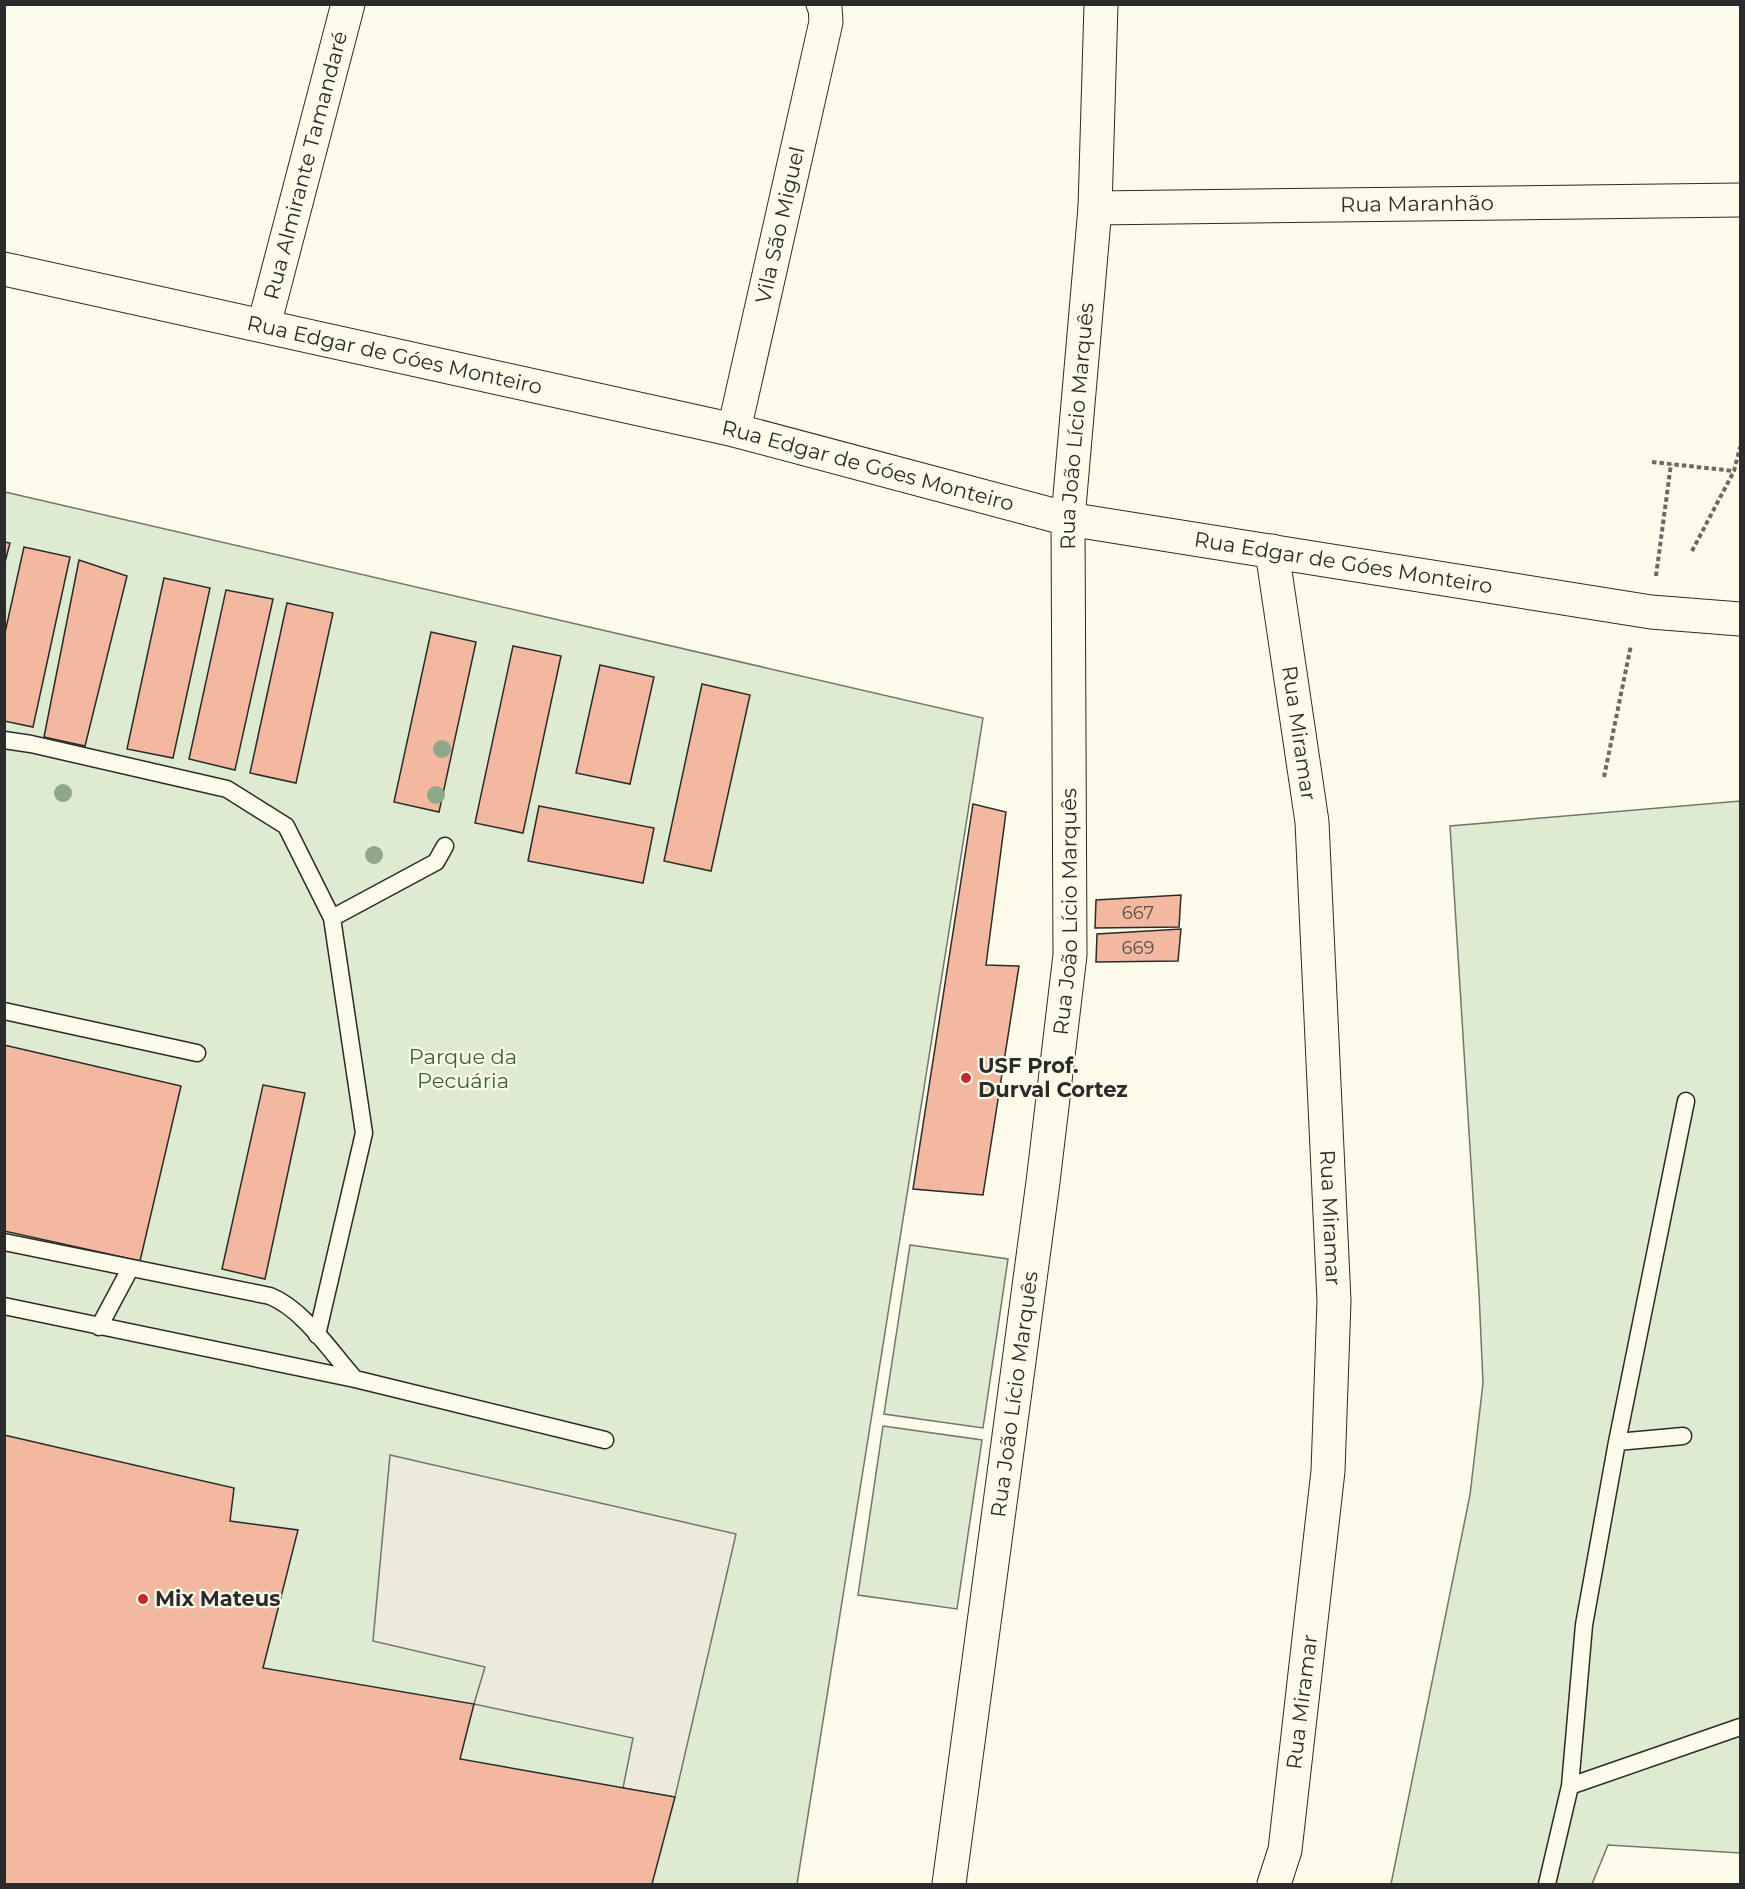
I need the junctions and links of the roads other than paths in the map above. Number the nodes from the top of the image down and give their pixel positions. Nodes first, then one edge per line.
1 (348, 4) edge
2 (1101, 4) edge
3 (824, 13) edge
4 (1740, 200) edge
5 (1095, 208) junction
6 (4, 269) edge
7 (264, 325) junction
8 (734, 430) junction
9 (1068, 519) junction
10 (1272, 550) junction
11 (1740, 619) edge
12 (4, 740) edge
13 (445, 846) dead end
14 (332, 918) junction
15 (4, 1011) edge
16 (197, 1053) dead end
17 (1686, 1101) dead end
18 (4, 1242) edge
19 (130, 1269) junction
20 (4, 1306) edge
21 (99, 1327) junction
22 (317, 1335) junction
23 (355, 1379) junction
24 (1683, 1436) dead end
25 (605, 1440) dead end
26 (1617, 1442) junction
27 (1740, 1727) edge
28 (1570, 1786) junction
29 (949, 1884) edge
30 (1274, 1884) edge
31 (1547, 1884) edge

1 - 7 street, Rua Almirante Tamandaré
2 - 5 street, Rua João Lício Marquês
3 - 8 street, Vila São Miguel
4 - 5 street, Rua Maranhão
5 - 9 street, Rua João Lício Marquês
6 - 7 street, Rua Edgar de Góes Monteiro
7 - 8 street, Rua Edgar de Góes Monteiro
8 - 9 street, Rua Edgar de Góes Monteiro
9 - 10 street, Rua Edgar de Góes Monteiro
9 - 29 street, Rua João Lício Marquês
10 - 11 street, Rua Edgar de Góes Monteiro
10 - 30 street, Rua Miramar
12 - 14 lane
13 - 14 lane
14 - 22 lane
15 - 16 lane
17 - 26 lane
18 - 19 lane
19 - 21 lane
19 - 22 lane
20 - 21 lane
21 - 23 lane
22 - 23 lane
23 - 25 lane
24 - 26 lane
26 - 28 lane
27 - 28 lane
28 - 31 lane

